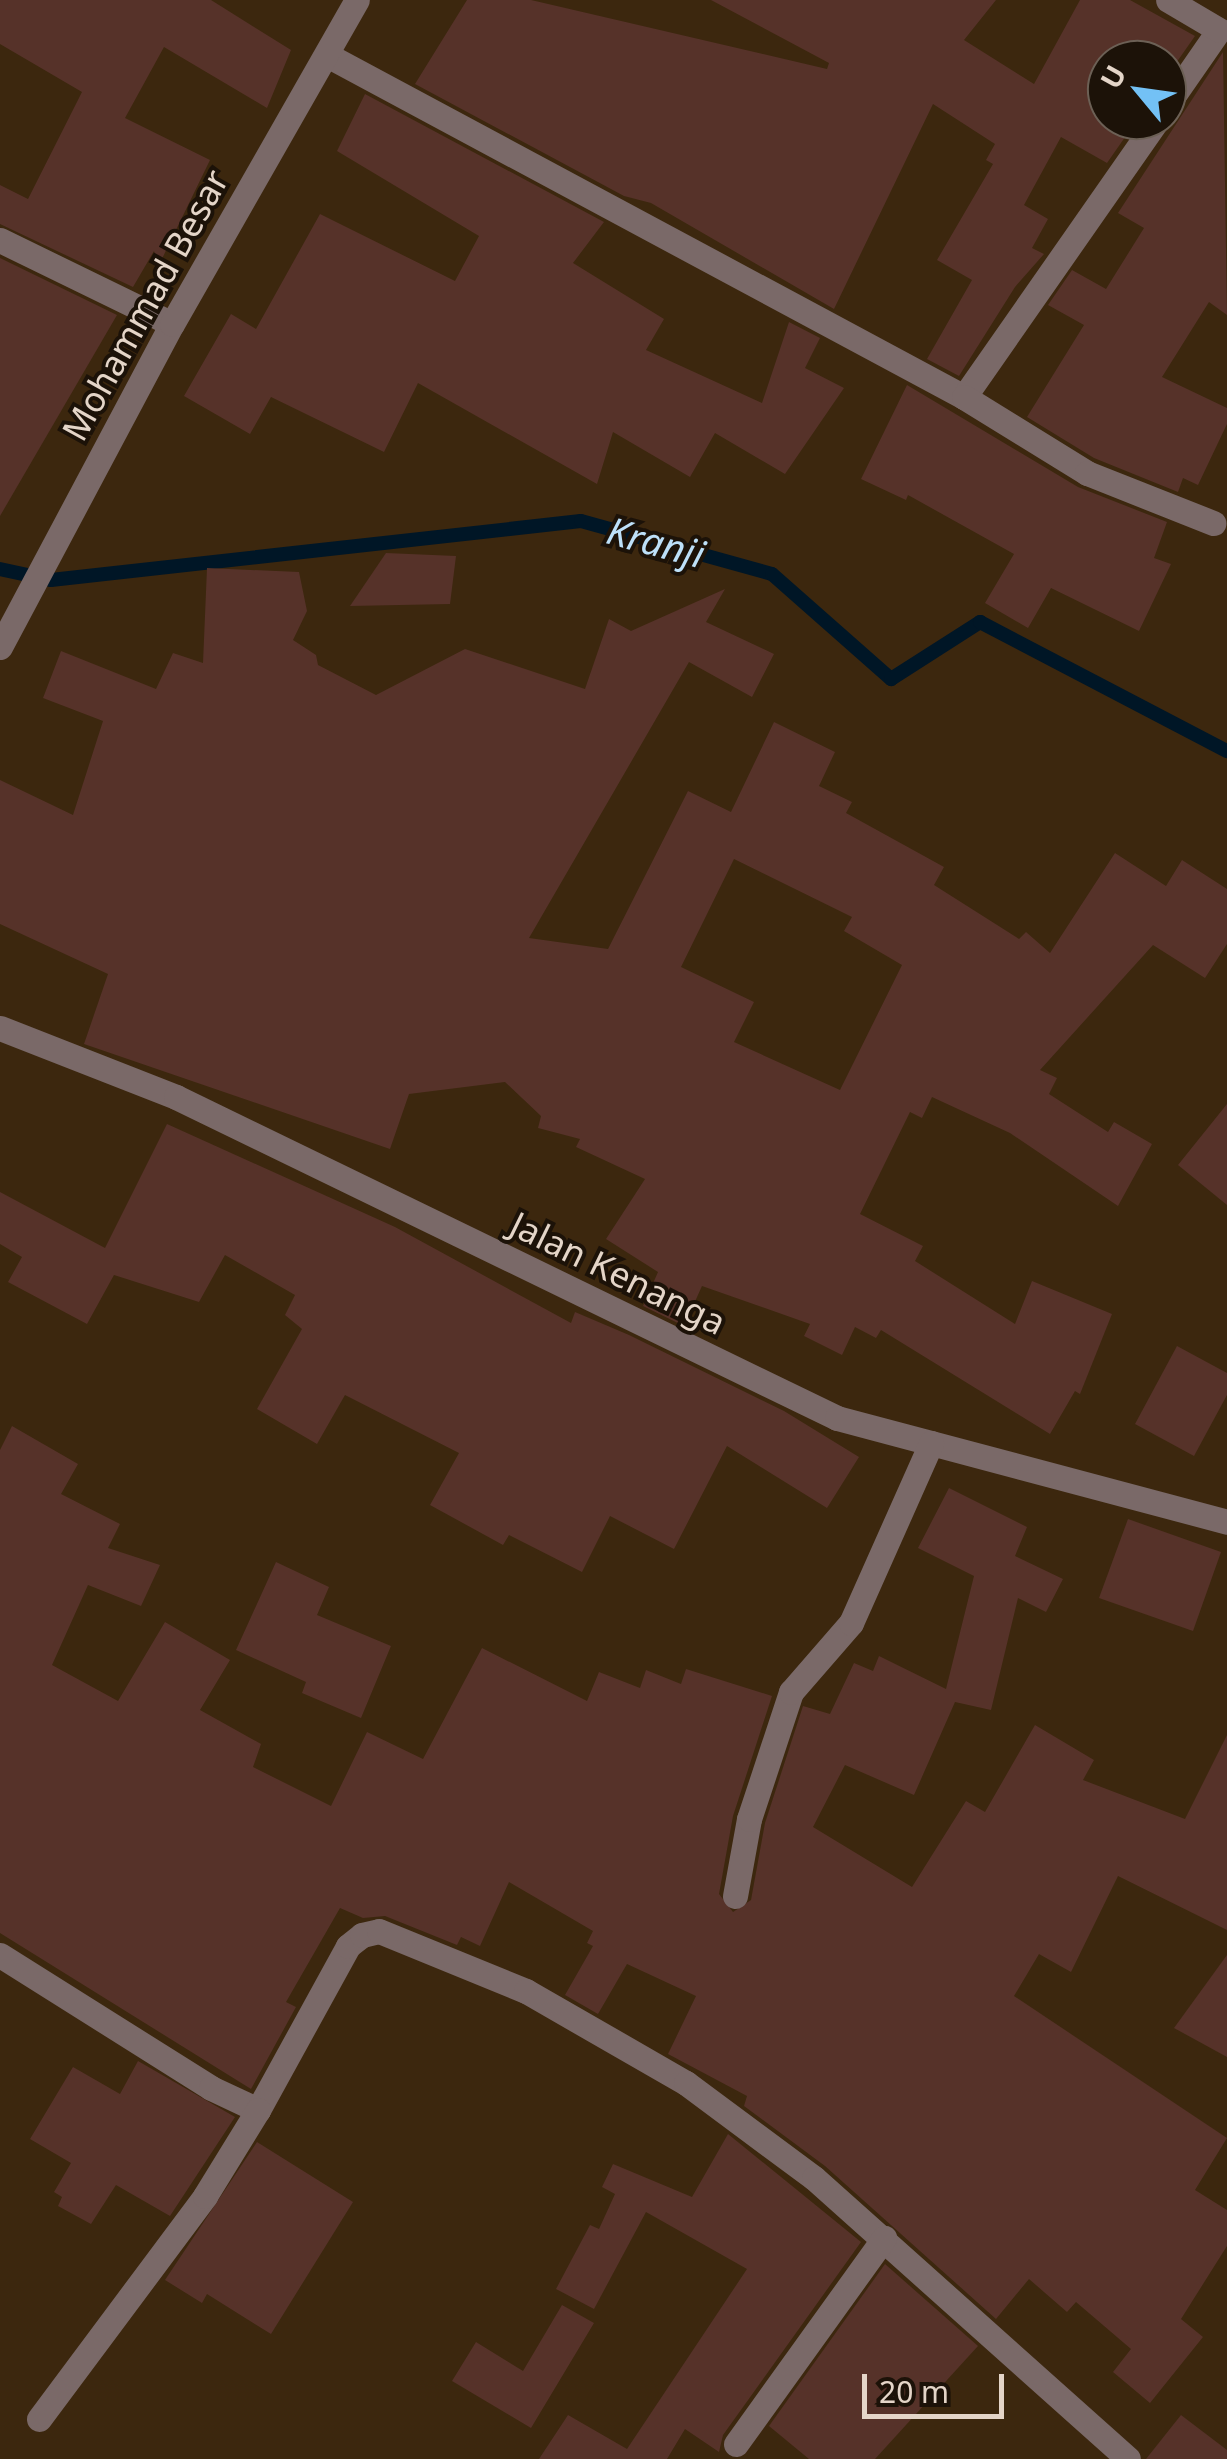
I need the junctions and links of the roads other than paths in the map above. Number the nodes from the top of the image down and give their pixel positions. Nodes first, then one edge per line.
1 (358, 0) edge
2 (1168, 0) edge
3 (1223, 25) edge
4 (327, 55) junction
5 (1187, 76) edge
6 (1143, 140) edge
7 (0, 240) edge
8 (172, 324) junction
9 (964, 397) junction
10 (1213, 523) dead end
11 (5, 638) edge
12 (0, 1028) edge
13 (931, 1443) junction
14 (1227, 1522) edge
15 (734, 1896) dead end
16 (0, 1954) edge
17 (258, 2110) junction
18 (884, 2238) junction
19 (39, 2419) dead end
20 (736, 2444) dead end
21 (1128, 2459) edge

1 - 4 street, Mohammad Besar
2 - 3 street
3 - 5 street
4 - 8 street, Mohammad Besar
4 - 9 street
6 - 9 street
7 - 8 street
8 - 11 street, Mohammad Besar
9 - 10 street
12 - 13 street, Jalan Kenanga
13 - 14 street, Jalan Kenanga
13 - 15 street
16 - 17 street
17 - 18 street
17 - 19 street
18 - 20 street
18 - 21 street

